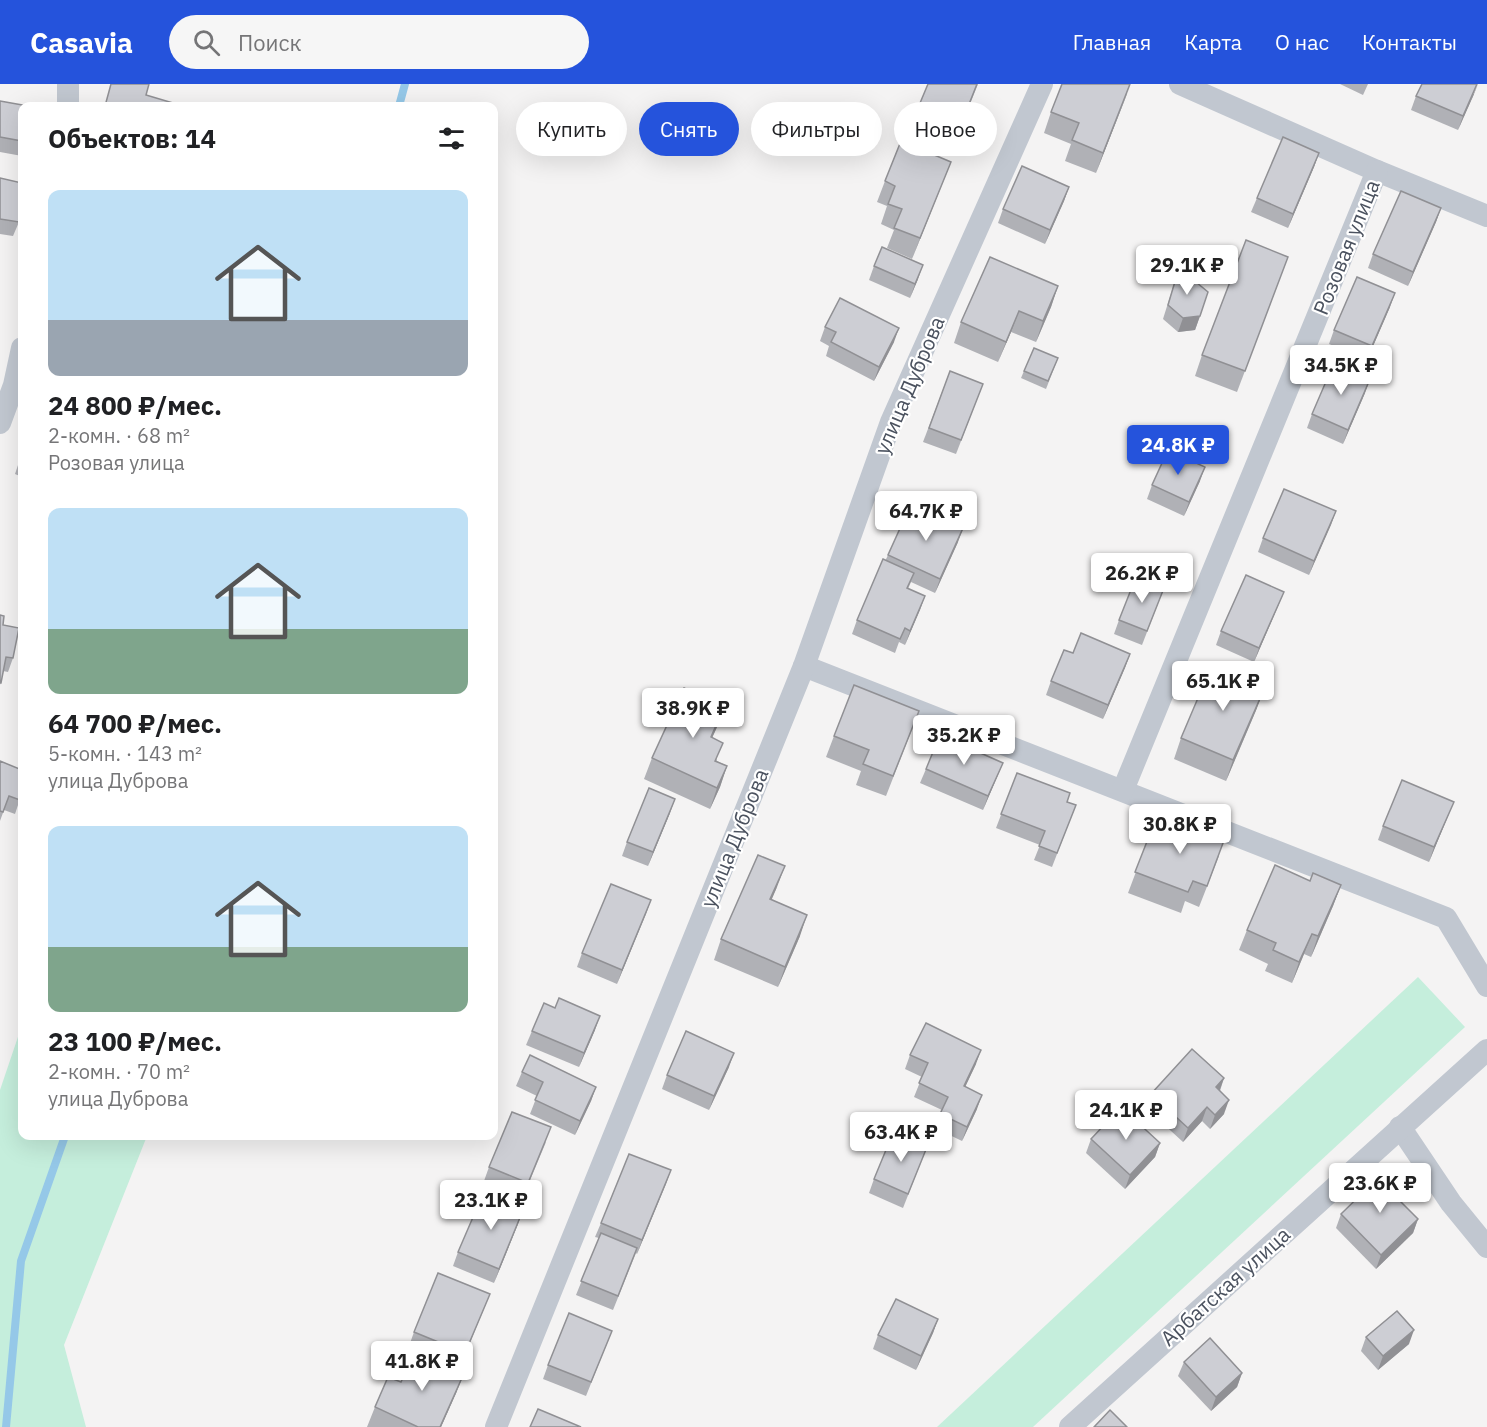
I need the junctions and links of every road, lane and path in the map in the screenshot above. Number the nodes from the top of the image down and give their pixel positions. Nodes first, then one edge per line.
1 (68, 84) edge
2 (1042, 84) edge
3 (1180, 84) edge
4 (69, 102) edge
5 (1377, 171) junction
6 (1487, 216) edge
7 (18, 366) edge
8 (0, 423) edge
9 (804, 666) junction
10 (1123, 790) junction
11 (1487, 986) edge
12 (1487, 1050) edge
13 (1400, 1127) junction
14 (1487, 1247) edge
15 (496, 1427) edge
16 (1070, 1427) edge

1 - 4 street
2 - 9 street, улица Дуброва
3 - 5 street
5 - 6 street
5 - 10 street, Розовая улица
7 - 8 street
9 - 10 street
9 - 15 street, улица Дуброва
10 - 11 street
12 - 13 street, Арбатская улица
13 - 14 street
13 - 16 street, Арбатская улица

